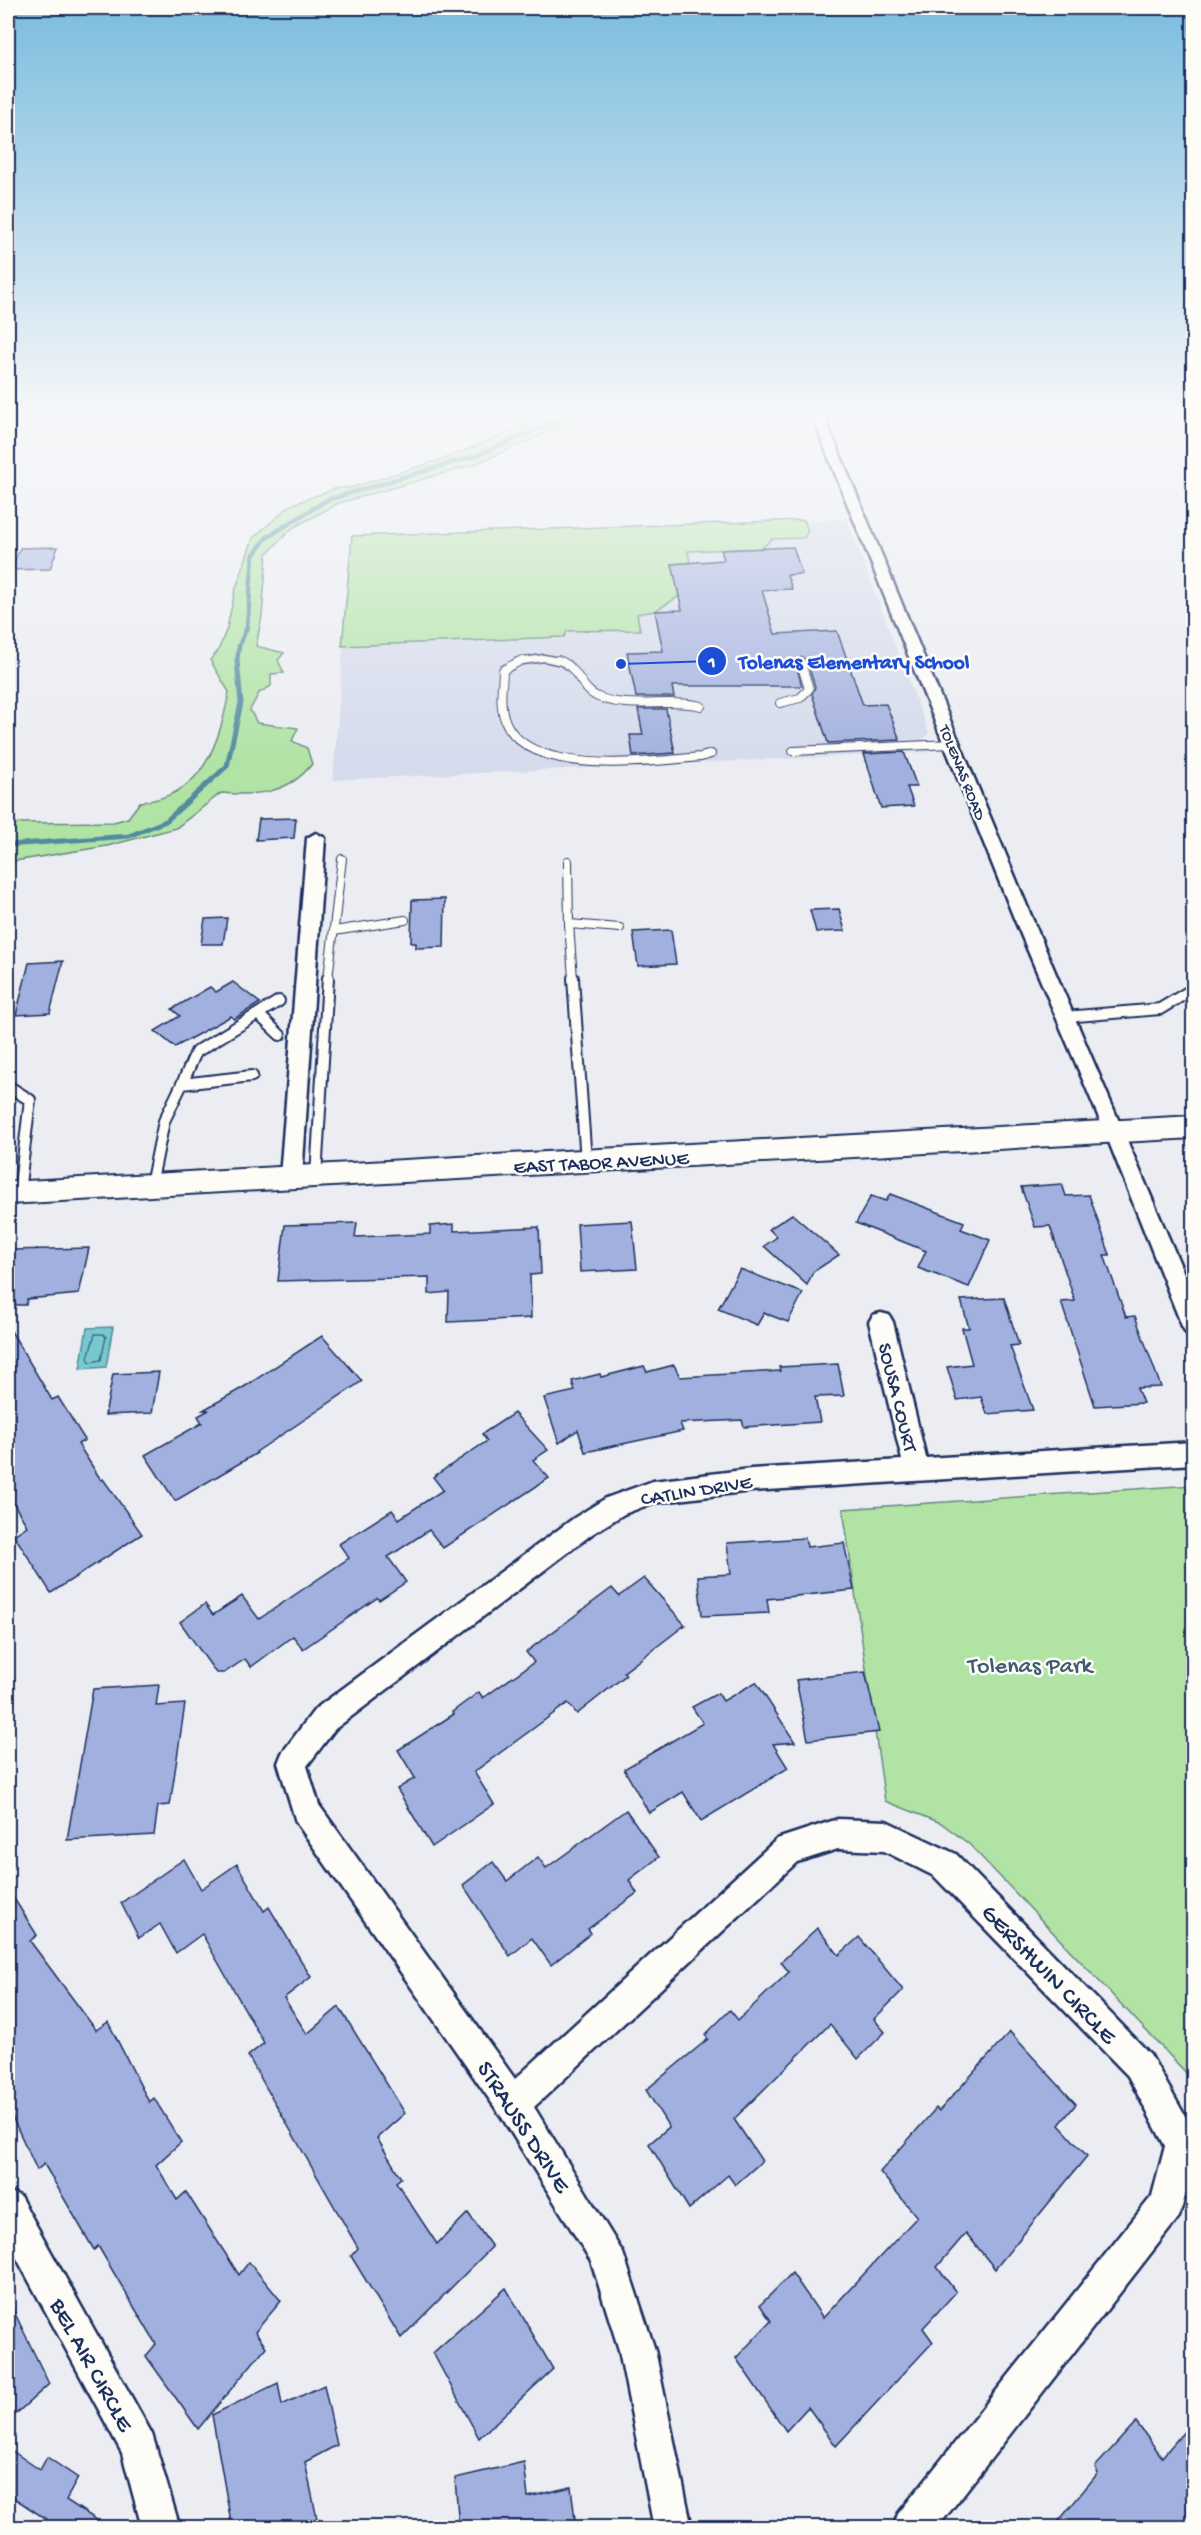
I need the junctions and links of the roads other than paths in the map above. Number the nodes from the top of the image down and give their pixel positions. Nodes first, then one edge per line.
1 (864, 529) edge
2 (801, 663) dead end
3 (780, 703) dead end
4 (701, 706) dead end
5 (952, 744) junction
6 (794, 751) dead end
7 (711, 754) dead end
8 (316, 838) dead end
9 (342, 859) dead end
10 (568, 861) dead end
11 (405, 920) dead end
12 (569, 924) junction
13 (620, 928) dead end
14 (334, 931) junction
15 (1193, 989) edge
16 (279, 1001) dead end
17 (259, 1015) junction
18 (1065, 1017) junction
19 (280, 1035) dead end
20 (252, 1076) dead end
21 (182, 1084) junction
22 (8, 1086) edge
23 (1194, 1127) edge
24 (1115, 1132) junction
25 (586, 1162) junction
26 (303, 1176) junction
27 (151, 1185) junction
28 (13, 1193) edge
29 (881, 1322) dead end
30 (1194, 1326) edge
31 (1194, 1453) edge
32 (916, 1471) junction
33 (292, 1763) joint
34 (513, 2104) junction
35 (8, 2208) edge
36 (161, 2528) edge
37 (673, 2528) edge
38 (912, 2528) edge

1 - 5 street, TOLENAS ROAD
2 - 3 lane
4 - 7 lane
5 - 6 lane
5 - 18 street, TOLENAS ROAD
8 - 26 street
9 - 14 lane
10 - 12 lane
11 - 14 lane
12 - 13 lane
12 - 25 lane
14 - 26 lane
15 - 18 lane
16 - 17 lane
17 - 19 lane
17 - 21 lane
18 - 24 street, TOLENAS ROAD
20 - 21 lane
21 - 27 lane
22 - 28 lane
23 - 24 main road, EAST TABOR AVENUE
24 - 25 main road, EAST TABOR AVENUE
24 - 30 street, TOLENAS ROAD
25 - 26 main road, EAST TABOR AVENUE
26 - 27 main road, EAST TABOR AVENUE
27 - 28 main road, EAST TABOR AVENUE
29 - 32 street, SOUSA COURT
31 - 32 street, CATLIN DRIVE
32 - 33 street, CATLIN DRIVE
33 - 34 street, STRAUSS DRIVE
34 - 37 street, STRAUSS DRIVE
34 - 38 street, GERSHWIN CIRCLE
35 - 36 street, BEL AIR CIRCLE

